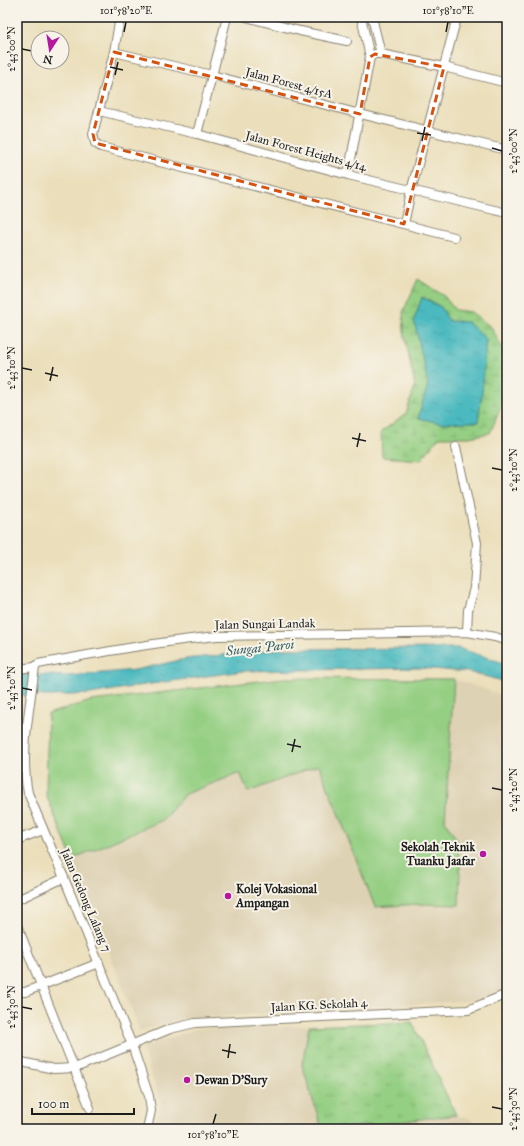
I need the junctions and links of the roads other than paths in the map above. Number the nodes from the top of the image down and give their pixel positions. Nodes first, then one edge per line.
1 (115, 17) edge
2 (227, 17) edge
3 (246, 17) edge
4 (361, 17) edge
5 (372, 17) edge
6 (457, 17) edge
7 (499, 17) edge
8 (507, 19) edge
9 (347, 41) dead end
10 (114, 52) junction
11 (381, 54) junction
12 (370, 57) junction
13 (444, 67) junction
14 (212, 75) junction
15 (507, 83) edge
16 (99, 111) junction
17 (360, 114) junction
18 (428, 130) junction
19 (197, 134) junction
20 (507, 150) edge
21 (348, 175) junction
22 (411, 191) junction
23 (507, 213) edge
24 (404, 224) junction
25 (454, 237) dead end
26 (456, 447) dead end
27 (466, 632) junction
28 (507, 641) edge
29 (17, 669) edge
30 (35, 671) junction
31 (17, 728) edge
32 (27, 728) junction
33 (43, 830) junction
34 (17, 840) edge
35 (64, 878) junction
36 (17, 900) edge
37 (17, 925) edge
38 (99, 963) junction
39 (42, 986) junction
40 (17, 992) edge
41 (507, 994) edge
42 (132, 1045) junction
43 (17, 1061) edge
44 (75, 1068) junction
45 (90, 1108) dead end
46 (17, 1128) edge
47 (22, 1129) edge
48 (147, 1129) edge

1 - 10 street
2 - 14 street
3 - 9 street
4 - 12 street
5 - 11 street
6 - 13 street
7 - 8 street
10 - 14 street, Jalan Forest 4/15A
10 - 16 street
11 - 12 street
11 - 13 street
12 - 17 street
13 - 15 street
13 - 18 street
14 - 17 street, Jalan Forest 4/15A
14 - 19 street
16 - 19 street, Jalan Forest Heights 4/14
16 - 24 street
17 - 18 street, Jalan Forest 4/15A
17 - 21 street
18 - 20 street, Jalan Forest 4/15A
18 - 22 street
19 - 21 street, Jalan Forest Heights 4/14
21 - 22 street, Jalan Forest Heights 4/14
22 - 23 street, Jalan Forest Heights 4/14
22 - 24 street
24 - 25 street
26 - 27 street
27 - 28 street, Jalan Sungai Landak
27 - 30 street, Jalan Sungai Landak
29 - 30 street, Jalan Sungai Landak
30 - 32 street, Jalan Gedong Lalang 7
31 - 32 street
32 - 33 street, Jalan Gedong Lalang 7
33 - 34 street
33 - 35 street, Jalan Gedong Lalang 7
35 - 36 street
35 - 38 street, Jalan Gedong Lalang 7
37 - 39 street
38 - 39 street
38 - 42 street, Jalan Gedong Lalang 7
39 - 40 street
39 - 44 street
41 - 42 street, Jalan KG. Sekolah 4
42 - 44 street, Jalan KG. Sekolah 4
42 - 48 street, Jalan Gedong Lalang 7
43 - 44 street, Jalan KG. Sekolah 4
44 - 45 street
46 - 47 street

